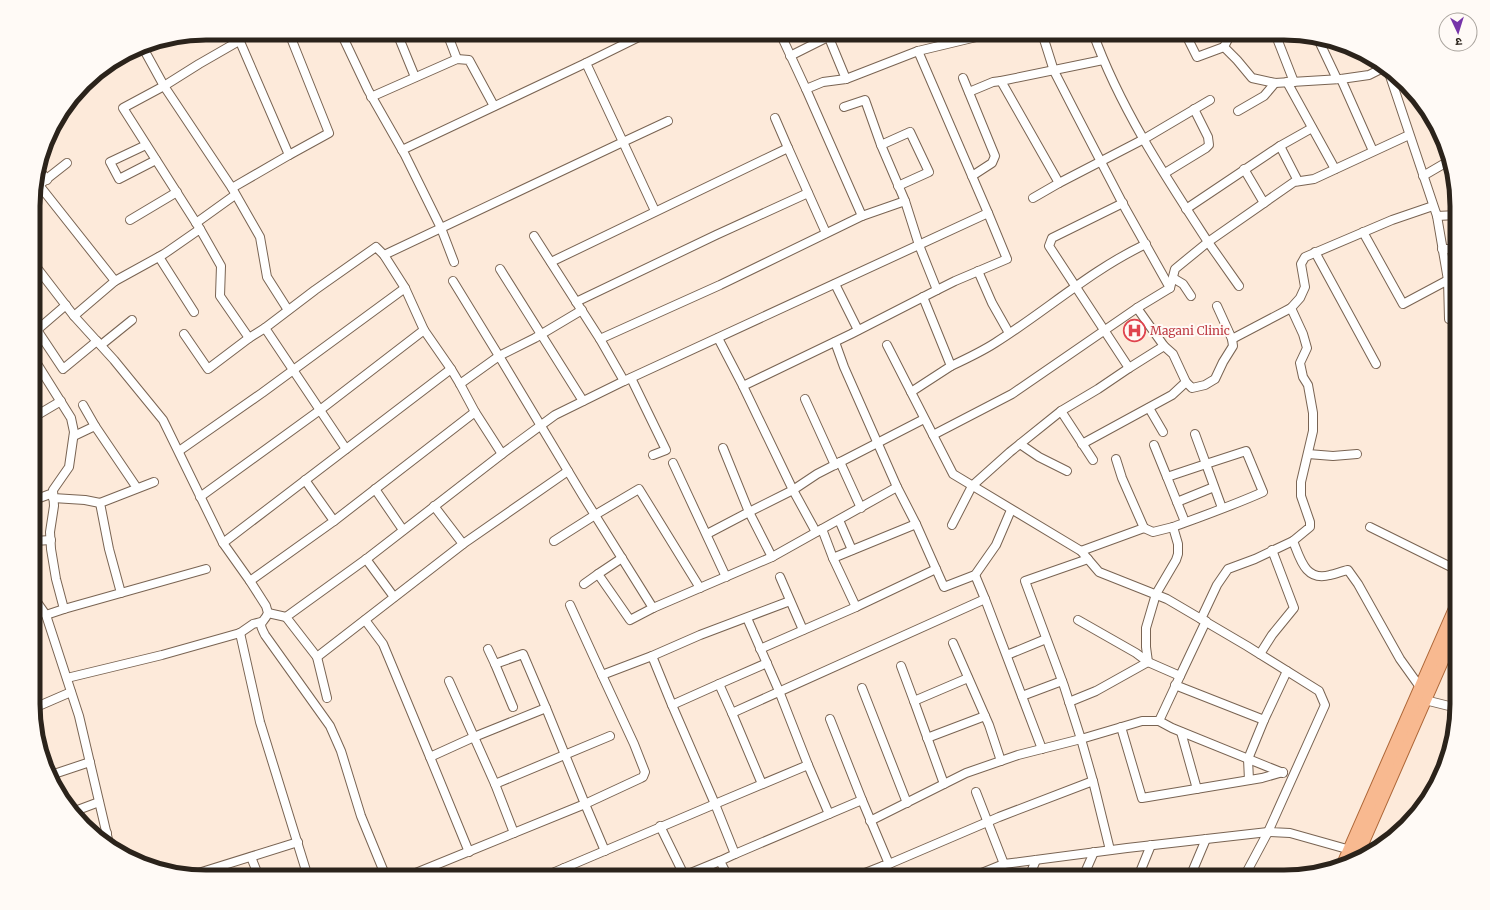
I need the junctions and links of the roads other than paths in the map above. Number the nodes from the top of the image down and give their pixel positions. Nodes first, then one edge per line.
1 (239, 40) edge
2 (239, 40) edge
3 (292, 40) edge
4 (344, 40) edge
5 (399, 40) edge
6 (450, 40) edge
7 (634, 40) edge
8 (783, 40) edge
9 (819, 40) edge
10 (830, 40) edge
11 (965, 40) edge
12 (1044, 40) edge
13 (1096, 40) edge
14 (1188, 40) edge
15 (1228, 40) edge
16 (1278, 41) dead end
17 (1321, 44) edge
18 (1224, 47) junction
19 (145, 52) edge
20 (918, 52) junction
21 (790, 56) junction
22 (457, 59) junction
23 (1103, 60) junction
24 (586, 63) junction
25 (1380, 70) edge
26 (1054, 71) junction
27 (415, 77) junction
28 (963, 78) dead end
29 (846, 79) junction
30 (1339, 79) junction
31 (1391, 79) edge
32 (1001, 81) junction
33 (1291, 82) junction
34 (1275, 83) junction
35 (164, 86) junction
36 (806, 89) junction
37 (969, 92) junction
38 (372, 97) junction
39 (1210, 100) dead end
40 (494, 106) junction
41 (844, 107) dead end
42 (1194, 109) junction
43 (1238, 111) dead end
44 (776, 118) dead end
45 (668, 121) dead end
46 (1312, 128) junction
47 (1410, 135) junction
48 (1144, 139) junction
49 (623, 142) junction
50 (146, 145) junction
51 (881, 145) junction
52 (1280, 146) junction
53 (788, 148) junction
54 (402, 150) junction
55 (1373, 151) junction
56 (290, 155) junction
57 (156, 160) junction
58 (1100, 160) junction
59 (67, 163) dead end
60 (1444, 164) edge
61 (1244, 169) junction
62 (1335, 169) junction
63 (1165, 173) junction
64 (43, 174) edge
65 (972, 176) junction
66 (1423, 176) junction
67 (47, 180) junction
68 (1298, 181) junction
69 (1059, 182) junction
70 (41, 184) edge
71 (898, 186) junction
72 (40, 191) edge
73 (177, 192) junction
74 (234, 192) junction
75 (808, 193) junction
76 (1033, 198) dead end
77 (905, 201) junction
78 (1123, 203) junction
79 (1264, 203) junction
80 (1433, 206) junction
81 (1186, 209) junction
82 (655, 212) junction
83 (988, 213) junction
84 (1450, 215) edge
85 (862, 216) junction
86 (1437, 216) junction
87 (130, 220) dead end
88 (198, 226) junction
89 (441, 228) junction
90 (1363, 232) junction
91 (826, 233) junction
92 (534, 236) dead end
93 (1208, 242) junction
94 (1146, 244) junction
95 (919, 245) junction
96 (1442, 249) junction
97 (1450, 249) edge
98 (1315, 252) junction
99 (384, 255) junction
100 (159, 257) junction
101 (454, 262) dead end
102 (550, 262) junction
103 (500, 269) dead end
104 (978, 271) junction
105 (40, 272) edge
106 (1173, 278) junction
107 (1448, 280) junction
108 (116, 281) junction
109 (453, 281) dead end
110 (835, 284) junction
111 (1239, 286) dead end
112 (1075, 287) junction
113 (404, 288) junction
114 (1170, 288) junction
115 (938, 290) junction
116 (1191, 296) dead end
117 (923, 297) junction
118 (576, 302) junction
119 (66, 305) junction
120 (1217, 306) dead end
121 (1137, 308) junction
122 (1291, 308) junction
123 (288, 310) junction
124 (582, 310) junction
125 (194, 312) dead end
126 (74, 316) junction
127 (1450, 318) edge
128 (132, 320) dead end
129 (40, 327) edge
130 (265, 328) junction
131 (424, 330) junction
132 (858, 330) junction
133 (1104, 330) junction
134 (541, 333) junction
135 (1009, 333) junction
136 (184, 334) dead end
137 (40, 336) edge
138 (249, 338) junction
139 (718, 338) junction
140 (1232, 338) junction
141 (600, 339) junction
142 (835, 342) junction
143 (99, 343) junction
144 (887, 345) dead end
145 (1164, 346) junction
146 (499, 356) junction
147 (1376, 364) dead end
148 (951, 366) junction
149 (40, 368) edge
150 (1129, 368) junction
151 (450, 369) junction
152 (294, 370) junction
153 (627, 380) junction
154 (1186, 382) junction
155 (460, 384) junction
156 (742, 386) junction
157 (911, 392) junction
158 (805, 399) dead end
159 (61, 401) junction
160 (583, 401) junction
161 (83, 405) dead end
162 (1149, 408) junction
163 (320, 410) junction
164 (1062, 411) junction
165 (475, 412) junction
166 (40, 413) edge
167 (924, 418) junction
168 (95, 426) junction
169 (540, 426) junction
170 (1163, 432) dead end
171 (1195, 434) dead end
172 (933, 435) junction
173 (74, 436) junction
174 (877, 443) junction
175 (1020, 444) junction
176 (1082, 444) junction
177 (1154, 445) dead end
178 (723, 448) dead end
179 (346, 449) junction
180 (179, 451) junction
181 (502, 454) junction
182 (1308, 454) junction
183 (1357, 454) dead end
184 (653, 455) dead end
185 (1116, 459) dead end
186 (1094, 460) dead end
187 (673, 463) dead end
188 (838, 464) junction
189 (1206, 464) junction
190 (568, 471) junction
191 (1067, 471) dead end
192 (1167, 477) junction
193 (305, 480) junction
194 (154, 482) dead end
195 (972, 486) junction
196 (897, 487) junction
197 (1214, 487) junction
198 (137, 488) junction
199 (375, 489) junction
200 (794, 490) junction
201 (53, 496) junction
202 (200, 497) junction
203 (40, 499) edge
204 (1177, 502) junction
205 (100, 503) junction
206 (434, 506) junction
207 (861, 508) junction
208 (1222, 508) junction
209 (1011, 510) junction
210 (749, 512) junction
211 (595, 515) junction
212 (334, 520) junction
213 (839, 520) junction
214 (1185, 522) junction
215 (916, 524) junction
216 (952, 525) dead end
217 (1173, 527) junction
218 (1370, 527) dead end
219 (1144, 528) junction
220 (403, 530) junction
221 (819, 531) junction
222 (707, 534) junction
223 (51, 540) junction
224 (40, 541) edge
225 (554, 541) dead end
226 (1293, 541) junction
227 (223, 543) junction
228 (463, 544) junction
229 (852, 550) junction
230 (1272, 550) junction
231 (1081, 551) junction
232 (772, 557) junction
233 (622, 558) junction
234 (833, 558) junction
235 (366, 559) junction
236 (1088, 559) junction
237 (1450, 567) edge
238 (206, 569) dead end
239 (936, 569) junction
240 (598, 574) junction
241 (975, 575) junction
242 (726, 577) junction
243 (780, 577) dead end
244 (250, 581) junction
245 (584, 584) dead end
246 (700, 588) junction
247 (120, 593) junction
248 (1156, 594) junction
249 (394, 597) junction
250 (985, 599) junction
251 (790, 601) junction
252 (570, 605) dead end
253 (40, 606) edge
254 (856, 607) junction
255 (653, 608) junction
256 (64, 609) junction
257 (268, 613) junction
258 (46, 615) junction
259 (286, 617) junction
260 (747, 618) junction
261 (365, 620) junction
262 (1078, 620) dead end
263 (1204, 620) junction
264 (1450, 620) edge
265 (257, 623) junction
266 (803, 630) junction
267 (242, 632) junction
268 (1046, 639) junction
269 (1450, 642) edge
270 (953, 643) dead end
271 (488, 649) dead end
272 (760, 649) junction
273 (1260, 654) junction
274 (1006, 655) junction
275 (652, 656) junction
276 (317, 657) junction
277 (1148, 662) junction
278 (767, 663) junction
279 (495, 664) junction
280 (901, 666) dead end
281 (1287, 671) junction
282 (602, 675) junction
283 (1180, 676) junction
284 (67, 678) junction
285 (968, 678) junction
286 (449, 681) dead end
287 (1062, 681) junction
288 (719, 684) junction
289 (1176, 685) junction
290 (1420, 687) junction
291 (862, 688) dead end
292 (779, 691) junction
293 (71, 692) junction
294 (1022, 696) junction
295 (327, 698) dead end
296 (1424, 700) junction
297 (914, 701) junction
298 (1069, 702) junction
299 (40, 705) edge
300 (672, 705) junction
301 (513, 706) dead end
302 (1450, 706) edge
303 (546, 708) junction
304 (732, 713) junction
305 (985, 716) junction
306 (830, 720) dead end
307 (1264, 720) junction
308 (1159, 721) junction
309 (1121, 727) junction
310 (1181, 732) junction
311 (610, 736) dead end
312 (474, 737) junction
313 (927, 738) junction
314 (1081, 739) junction
315 (1042, 749) junction
316 (565, 755) junction
317 (430, 756) junction
318 (1248, 759) junction
319 (1001, 761) junction
320 (90, 762) junction
321 (808, 765) junction
322 (1283, 772) junction
323 (55, 774) edge
324 (1293, 776) junction
325 (1248, 780) junction
326 (1093, 782) junction
327 (495, 784) junction
328 (762, 784) junction
329 (944, 784) junction
330 (1197, 789) junction
331 (976, 792) dead end
332 (862, 800) junction
333 (100, 802) junction
334 (907, 803) junction
335 (585, 804) junction
336 (715, 804) junction
337 (78, 810) edge
338 (829, 814) junction
339 (870, 821) junction
340 (988, 822) junction
341 (660, 826) junction
342 (107, 832) junction
343 (1268, 832) junction
344 (514, 833) junction
345 (102, 834) edge
346 (108, 838) edge
347 (1206, 839) junction
348 (298, 842) junction
349 (1151, 845) junction
350 (1110, 850) junction
351 (606, 851) junction
352 (469, 852) junction
353 (1094, 852) junction
354 (1355, 853) edge
355 (735, 854) junction
356 (251, 857) junction
357 (1036, 860) junction
358 (720, 861) junction
359 (1004, 864) junction
360 (886, 865) junction
361 (564, 868) joint
362 (222, 870) edge
363 (256, 870) edge
364 (306, 870) edge
365 (383, 870) edge
366 (424, 870) edge
367 (559, 870) edge
368 (680, 870) edge
369 (698, 870) edge
370 (724, 870) edge
371 (873, 870) edge
372 (886, 870) edge
373 (989, 870) edge
374 (1032, 870) edge
375 (1086, 870) edge
376 (1141, 870) edge
377 (1193, 870) edge
378 (1248, 870) edge

1 - 35 street
2 - 56 street
3 - 56 street
4 - 38 street
5 - 27 street
6 - 22 street
7 - 24 street
8 - 21 street
9 - 21 street
10 - 29 street
11 - 20 street
12 - 26 street
13 - 23 street
14 - 18 street
15 - 18 street
16 - 33 street
17 - 30 street
18 - 34 street
19 - 35 street
20 - 29 street
20 - 65 street
21 - 36 street
22 - 27 street
22 - 40 street
23 - 26 street
23 - 48 street
24 - 40 street
24 - 49 street
25 - 30 street
26 - 32 street
26 - 58 street
27 - 38 street
28 - 37 street
29 - 36 street
30 - 33 street
30 - 55 street
31 - 47 street
32 - 37 street
32 - 69 street
33 - 34 street
33 - 46 street
34 - 43 street
35 - 50 street
35 - 74 street
36 - 85 street
37 - 65 street
38 - 54 street
39 - 42 street
40 - 54 street
41 - 51 street
42 - 48 street
42 - 63 street
44 - 53 street
45 - 49 street
46 - 52 street
46 - 62 street
47 - 55 street
47 - 66 street
48 - 58 street
48 - 63 street
49 - 82 street
49 - 89 street
50 - 57 street
50 - 57 street
51 - 71 street
51 - 71 street
52 - 61 street
52 - 68 street
53 - 75 street
53 - 82 street
54 - 89 street
55 - 62 street
56 - 74 street
57 - 73 street
58 - 69 street
58 - 78 street
59 - 67 street
60 - 66 street
61 - 79 street
61 - 81 street
62 - 68 street
63 - 81 street
64 - 67 street
65 - 83 street
66 - 80 street
67 - 70 street
68 - 79 street
69 - 76 street
71 - 77 street
72 - 108 street
73 - 87 street
73 - 88 street
74 - 88 street
74 - 123 street
75 - 91 street
75 - 118 street
77 - 85 street
77 - 95 street
78 - 94 street
78 - 112 street
79 - 93 street
80 - 86 street
80 - 90 street
81 - 93 street
82 - 102 street
83 - 95 street
83 - 104 street
84 - 86 street
85 - 91 street
86 - 96 street
88 - 100 street
88 - 138 street
89 - 99 street
89 - 101 street
90 - 98 street
90 - 107 street
91 - 141 street
92 - 102 street
93 - 106 street
93 - 111 street
94 - 112 street
94 - 114 street
95 - 110 street
95 - 115 street
96 - 97 street
96 - 107 street
98 - 122 street
98 - 147 street
99 - 113 street
99 - 123 street
100 - 108 street
100 - 125 street
102 - 118 street
103 - 134 street
104 - 115 street
104 - 135 street
105 - 119 street
106 - 114 street
106 - 116 street
107 - 127 street
108 - 126 street
109 - 146 street
110 - 132 street
110 - 139 street
112 - 133 street
112 - 135 street
113 - 131 street
113 - 152 street
114 - 121 street
115 - 117 street
117 - 132 street
117 - 148 street
118 - 124 street
119 - 126 street
119 - 129 street
120 - 140 street
121 - 133 street
121 - 145 street
122 - 140 street
122 - 182 street
123 - 130 street
124 - 134 street
124 - 141 street
126 - 143 street
128 - 143 street
130 - 138 street
130 - 152 street
131 - 151 street
131 - 163 street
132 - 142 street
133 - 150 street
133 - 172 street
134 - 146 street
134 - 160 street
135 - 148 street
136 - 138 street
137 - 143 street
139 - 153 street
139 - 156 street
140 - 154 street
141 - 153 street
142 - 156 street
142 - 174 street
143 - 180 street
144 - 157 street
145 - 150 street
145 - 154 street
146 - 155 street
146 - 169 street
148 - 157 street
149 - 159 street
150 - 164 street
151 - 155 street
151 - 179 street
152 - 163 street
152 - 180 street
153 - 160 street
153 - 184 street
154 - 162 street
155 - 165 street
156 - 200 street
157 - 167 street
158 - 188 street
159 - 166 street
159 - 173 street
160 - 169 street
161 - 168 street
162 - 170 street
162 - 176 street
163 - 179 street
163 - 202 street
164 - 175 street
164 - 176 street
165 - 181 street
165 - 199 street
167 - 172 street
167 - 174 street
168 - 173 street
168 - 198 street
169 - 181 street
169 - 190 street
171 - 189 street
172 - 195 street
173 - 201 street
174 - 188 street
174 - 196 street
175 - 191 street
175 - 195 street
176 - 186 street
177 - 192 street
178 - 210 street
179 - 193 street
180 - 202 street
181 - 206 street
182 - 183 street
182 - 226 street
185 - 219 street
187 - 222 street
188 - 200 street
188 - 207 street
189 - 192 street
189 - 197 street
189 - 208 street
190 - 211 street
190 - 228 street
192 - 204 street
193 - 212 street
193 - 227 street
194 - 198 street
195 - 209 street
195 - 216 street
196 - 207 street
196 - 215 street
197 - 204 street
197 - 208 street
198 - 205 street
199 - 212 street
199 - 220 street
200 - 210 street
200 - 221 street
201 - 203 street
201 - 205 street
201 - 223 street
202 - 227 street
204 - 214 street
205 - 247 street
206 - 220 street
206 - 228 street
207 - 213 street
208 - 214 street
209 - 231 street
209 - 241 street
210 - 222 street
210 - 232 street
211 - 225 street
211 - 233 street
211 - 246 street
212 - 244 street
213 - 221 street
213 - 229 street
214 - 217 street
215 - 229 street
215 - 239 street
217 - 219 street
217 - 248 street
218 - 237 street
219 - 231 street
220 - 235 street
221 - 232 street
221 - 234 street
222 - 242 street
223 - 224 street
223 - 256 street
226 - 230 street
226 - 290 street
227 - 244 street
228 - 249 street
229 - 234 street
230 - 263 street
230 - 273 street
231 - 236 street
232 - 242 street
233 - 240 street
233 - 255 street
234 - 254 street
235 - 249 street
235 - 259 street
236 - 248 street
236 - 268 street
238 - 247 street
239 - 241 street
239 - 254 street
240 - 245 street
240 - 255 street
241 - 250 street
242 - 246 street
243 - 251 street
244 - 257 street
246 - 255 street
247 - 256 street
248 - 263 street
248 - 277 street
249 - 261 street
250 - 274 street
250 - 292 street
251 - 260 street
251 - 266 street
252 - 282 street
253 - 258 street
254 - 266 street
256 - 258 street
257 - 259 street
257 - 265 street
258 - 284 street
259 - 276 street
260 - 272 street
260 - 275 street
261 - 276 street
261 - 317 street
262 - 277 street
263 - 273 street
263 - 283 street
264 - 290 main road
265 - 267 street
265 - 365 street
266 - 272 street
267 - 284 street
267 - 348 street
268 - 274 street
268 - 287 street
269 - 296 main road
270 - 285 street
271 - 279 street
272 - 278 street
273 - 281 street
274 - 294 street
275 - 282 street
275 - 300 street
276 - 295 street
277 - 283 street
277 - 298 street
278 - 288 street
278 - 292 street
279 - 301 street
279 - 303 street
280 - 297 street
281 - 307 street
281 - 324 street
282 - 335 street
283 - 289 street
284 - 293 street
285 - 297 street
285 - 305 street
286 - 312 street
287 - 294 street
287 - 298 street
288 - 300 street
288 - 304 street
289 - 307 street
289 - 308 street
290 - 354 main road
291 - 334 street
292 - 304 street
292 - 321 street
293 - 299 street
293 - 320 street
294 - 315 street
296 - 302 street
296 - 354 main road
297 - 313 street
298 - 314 street
300 - 336 street
303 - 312 street
303 - 316 street
304 - 328 street
305 - 313 street
305 - 319 street
306 - 332 street
307 - 318 street
308 - 309 street
308 - 310 street
309 - 314 street
309 - 330 street
310 - 318 street
310 - 330 street
311 - 316 street
312 - 317 street
312 - 327 street
313 - 329 street
314 - 315 street
314 - 326 street
315 - 319 street
316 - 327 street
316 - 335 street
317 - 352 street
318 - 322 street
318 - 325 street
319 - 329 street
320 - 323 street
320 - 333 street
321 - 328 street
321 - 338 street
322 - 324 street
322 - 325 street
324 - 343 street
325 - 330 street
326 - 340 street
326 - 350 street
327 - 344 street
328 - 336 street
329 - 334 street
331 - 340 street
332 - 338 street
332 - 339 street
333 - 337 street
333 - 342 street
334 - 339 street
335 - 344 street
335 - 351 street
336 - 341 street
336 - 355 street
338 - 355 street
339 - 360 street
340 - 359 street
340 - 360 street
341 - 351 street
341 - 368 street
342 - 345 street
342 - 346 street
343 - 347 street
343 - 354 street
343 - 378 street
344 - 352 street
347 - 349 street
347 - 377 street
348 - 356 street
348 - 364 street
349 - 350 street
349 - 376 street
350 - 353 street
351 - 361 street
352 - 366 street
353 - 357 street
353 - 375 street
355 - 358 street
356 - 362 street
356 - 363 street
357 - 359 street
357 - 374 street
358 - 369 street
358 - 370 street
359 - 373 street
360 - 371 street
360 - 372 street
361 - 367 street

